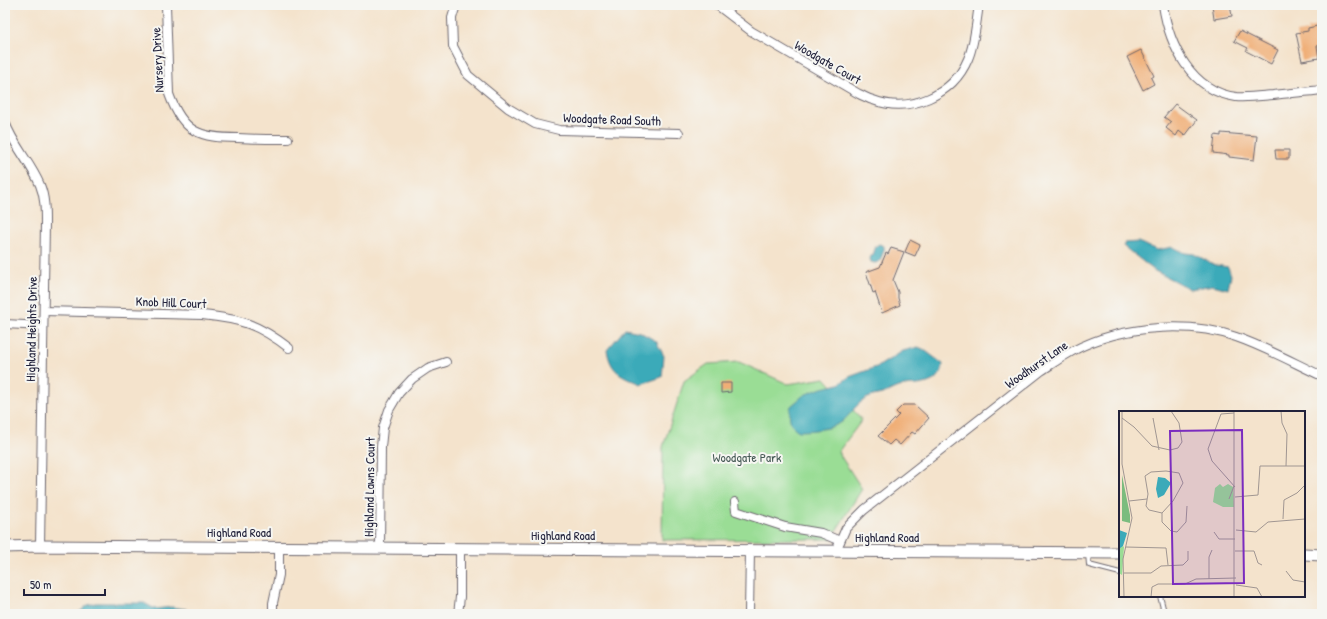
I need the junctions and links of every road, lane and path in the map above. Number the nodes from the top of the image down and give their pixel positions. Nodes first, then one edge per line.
1 (166, 5) edge
2 (456, 5) edge
3 (716, 5) edge
4 (980, 5) edge
5 (1163, 5) edge
6 (1322, 90) edge
7 (5, 122) edge
8 (679, 133) dead end
9 (288, 139) dead end
10 (44, 311) junction
11 (5, 324) edge
12 (43, 326) junction
13 (289, 348) dead end
14 (446, 362) dead end
15 (1322, 376) edge
16 (735, 502) dead end
17 (40, 546) junction
18 (838, 546) junction
19 (5, 547) edge
20 (279, 547) junction
21 (380, 548) junction
22 (460, 548) junction
23 (750, 550) junction
24 (1088, 553) junction
25 (1119, 553) edge
26 (1305, 554) edge
27 (1322, 555) edge
28 (1119, 573) edge
29 (1160, 597) edge
30 (273, 614) edge
31 (458, 614) edge
32 (749, 614) edge
33 (1159, 614) edge

1 - 9 street, Nursery Drive
2 - 8 street, Woodgate Road South
3 - 4 street, Woodgate Court
5 - 6 street
7 - 10 street, Highland Heights Drive
10 - 12 street, Highland Heights Drive
10 - 13 street, Knob Hill Court
11 - 12 street
12 - 17 street, Highland Heights Drive
14 - 21 street, Highland Lawns Court
15 - 18 street, Woodhurst Lane
16 - 18 street
17 - 19 street, Highland Road
17 - 20 street, Highland Road
18 - 23 street, Highland Road
18 - 24 street, Highland Road
20 - 21 street, Highland Road
20 - 30 street
21 - 22 street, Highland Road
22 - 23 street, Highland Road
22 - 31 street
23 - 32 street
24 - 25 street, Highland Road
24 - 28 lane
26 - 27 street
29 - 33 lane

